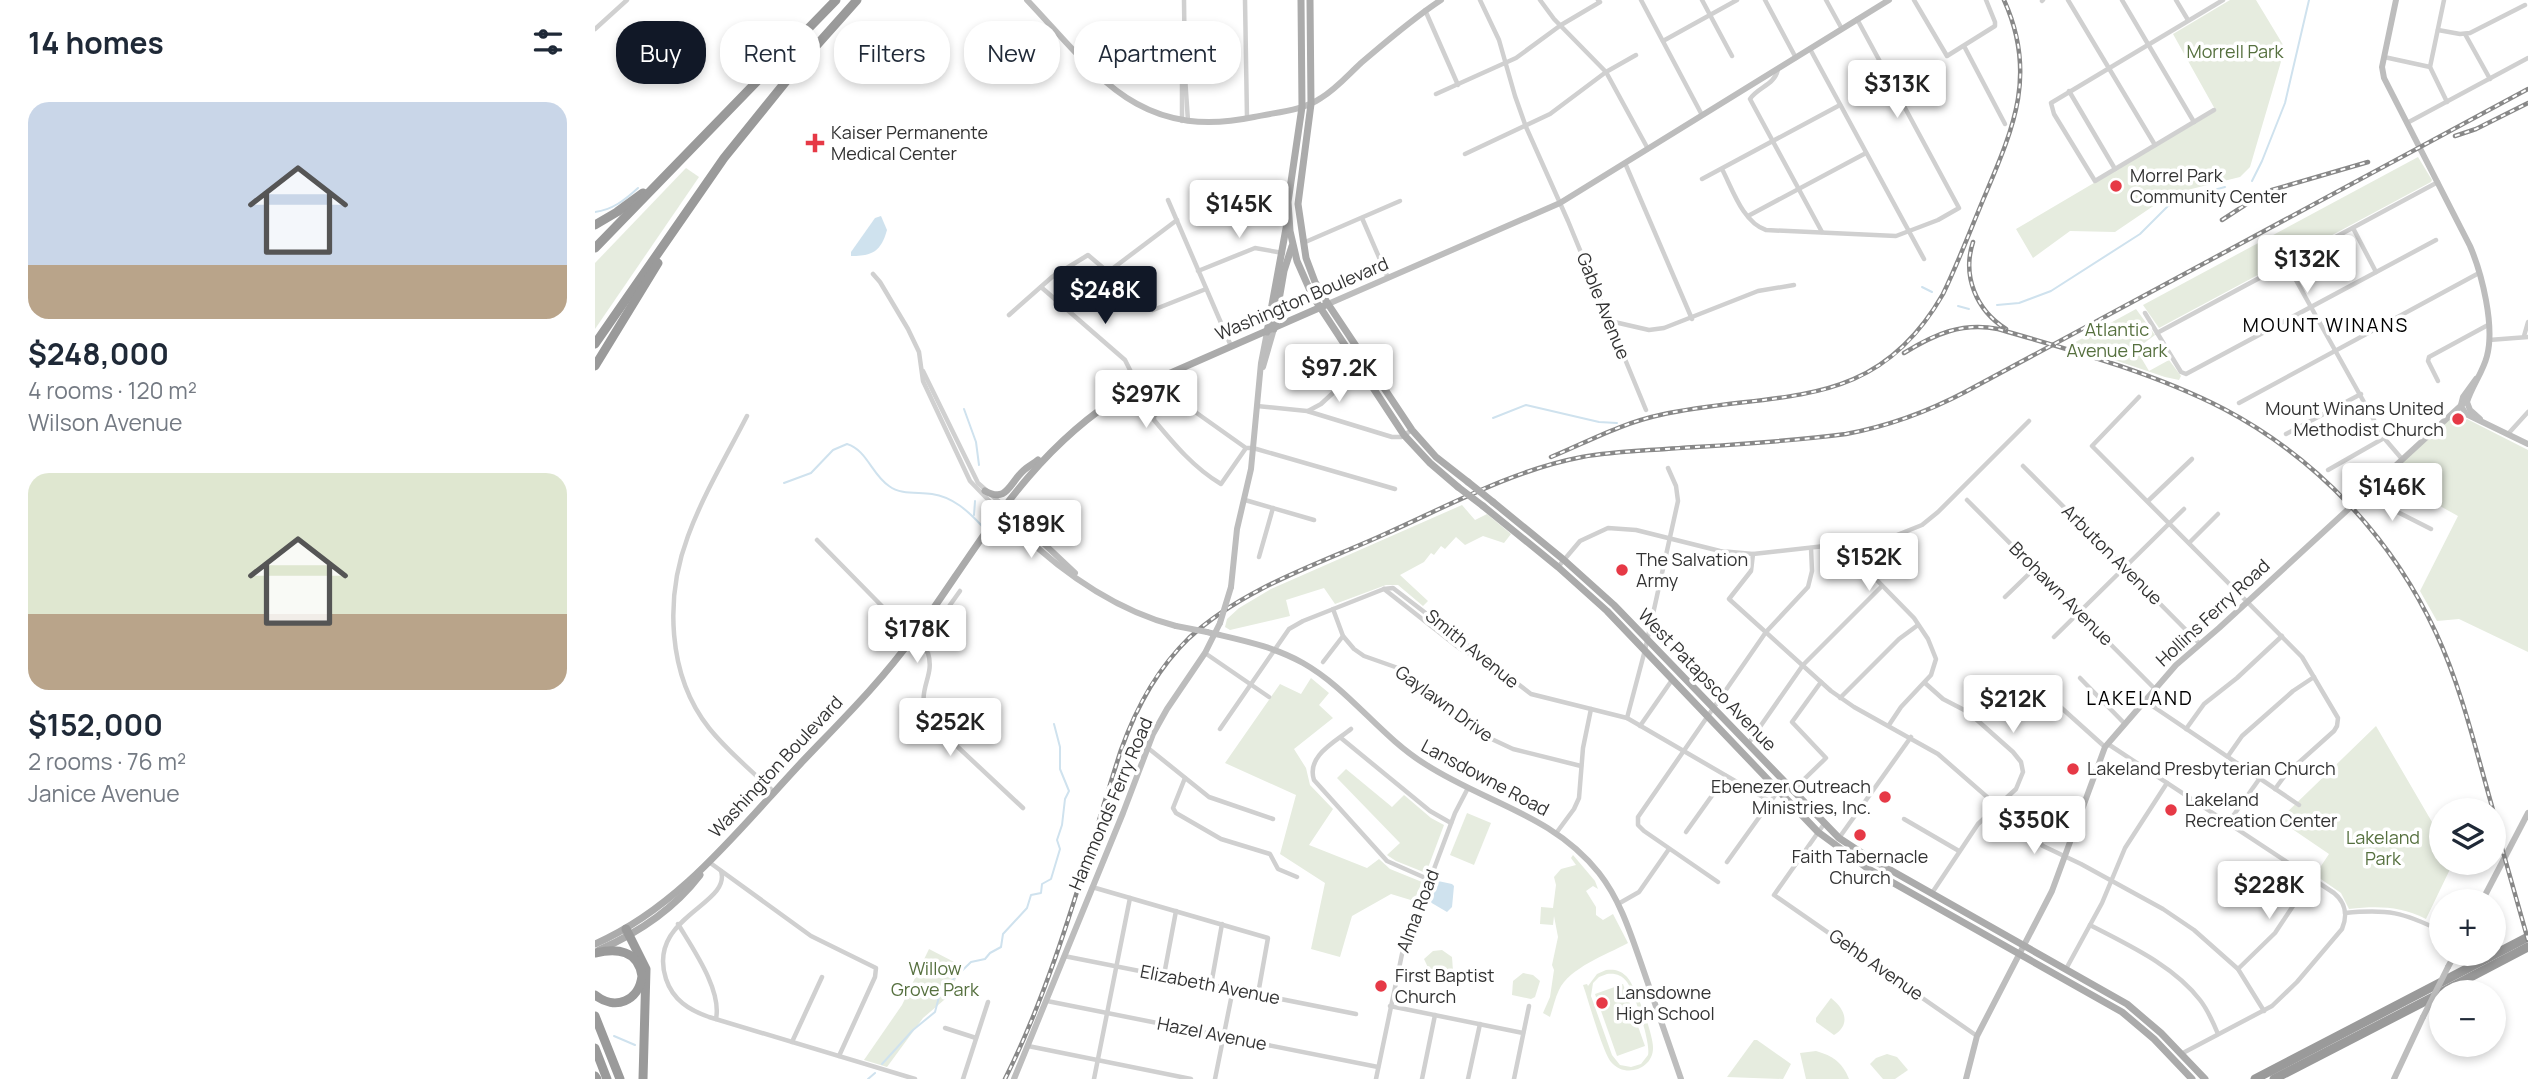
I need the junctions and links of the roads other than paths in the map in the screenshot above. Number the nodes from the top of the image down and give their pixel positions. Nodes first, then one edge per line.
1 (627, 0) edge
2 (836, 0) edge
3 (857, 0) edge
4 (1027, 0) edge
5 (1184, 0) edge
6 (1245, 0) edge
7 (1301, 0) edge
8 (1310, 0) edge
9 (1441, 0) edge
10 (1480, 0) edge
11 (1540, 0) edge
12 (1641, 0) edge
13 (1702, 0) edge
14 (1737, 0) edge
15 (1765, 0) edge
16 (1826, 0) edge
17 (1889, 0) edge
18 (1914, 0) edge
19 (1986, 0) edge
20 (2068, 0) edge
21 (2122, 0) edge
22 (2176, 0) edge
23 (2223, 0) edge
24 (2396, 0) edge
25 (2444, 0) edge
26 (1599, 1) edge
27 (2525, 5) dead end
28 (1425, 10) junction
29 (1710, 15) junction
30 (1857, 19) junction
31 (815, 21) edge
32 (2188, 21) junction
33 (1561, 25) junction
34 (595, 29) edge
35 (1842, 29) junction
36 (2438, 30) junction
37 (2465, 34) junction
38 (1663, 41) junction
39 (820, 42) edge
40 (2148, 44) junction
41 (1964, 46) junction
42 (1810, 49) junction
43 (1636, 55) dead end
44 (1731, 56) dead end
45 (2384, 57) junction
46 (1796, 58) junction
47 (2528, 58) edge
48 (1506, 64) junction
49 (2430, 66) junction
50 (1779, 68) junction
51 (2108, 68) junction
52 (1606, 72) junction
53 (2490, 79) junction
54 (754, 84) edge
55 (784, 84) edge
56 (1458, 85) junction
57 (2069, 91) junction
58 (1436, 94) dead end
59 (2447, 102) junction
60 (1311, 104) junction
61 (1840, 105) junction
62 (1302, 107) junction
63 (2214, 110) dead end
64 (1702, 116) junction
65 (1247, 118) junction
66 (1185, 121) junction
67 (2194, 122) junction
68 (2407, 123) junction
69 (2005, 124) dead end
70 (1526, 127) junction
71 (1773, 141) junction
72 (2155, 145) junction
73 (1648, 149) junction
74 (1866, 153) junction
75 (1465, 154) dead end
76 (1625, 163) junction
77 (677, 165) junction
78 (1722, 169) junction
79 (2115, 169) junction
80 (1702, 179) dead end
81 (2438, 182) junction
82 (1799, 189) junction
83 (1168, 200) dead end
84 (1400, 201) dead end
85 (1560, 203) junction
86 (689, 207) junction
87 (1289, 216) junction
88 (1748, 216) junction
89 (1362, 218) junction
90 (1177, 220) junction
91 (595, 225) edge
92 (2353, 228) junction
93 (1909, 232) junction
94 (1823, 233) junction
95 (2436, 240) dead end
96 (1302, 243) junction
97 (1293, 245) junction
98 (595, 248) edge
99 (1285, 254) junction
100 (1924, 259) dead end
101 (2287, 264) junction
102 (1198, 271) junction
103 (1108, 272) junction
104 (2376, 272) junction
105 (2480, 273) junction
106 (873, 274) dead end
107 (1389, 279) junction
108 (1794, 285) dead end
109 (1041, 287) junction
110 (1206, 289) junction
111 (1328, 304) junction
112 (2311, 307) junction
113 (1319, 308) junction
114 (2145, 313) dead end
115 (1009, 315) dead end
116 (1692, 319) junction
117 (1609, 321) junction
118 (2528, 322) edge
119 (2488, 325) junction
120 (1270, 331) junction
121 (2157, 333) junction
122 (2526, 336) edge
123 (2489, 341) junction
124 (595, 344) edge
125 (1232, 347) junction
126 (2336, 350) junction
127 (595, 368) edge
128 (922, 370) junction
129 (1364, 375) junction
130 (2438, 381) dead end
131 (1139, 387) junction
132 (2361, 394) junction
133 (2139, 397) dead end
134 (2239, 403) dead end
135 (2465, 403) junction
136 (1257, 406) junction
137 (1646, 410) dead end
138 (1307, 411) junction
139 (2528, 412) edge
140 (747, 416) dead end
141 (2029, 421) dead end
142 (1412, 430) junction
143 (2286, 434) dead end
144 (2508, 434) junction
145 (1404, 435) junction
146 (2384, 438) junction
147 (2528, 444) edge
148 (1250, 448) junction
149 (1050, 452) junction
150 (2192, 459) dead end
151 (2402, 459) junction
152 (2023, 466) dead end
153 (1668, 468) dead end
154 (2327, 470) dead end
155 (1395, 489) dead end
156 (985, 491) junction
157 (2363, 494) junction
158 (1245, 500) junction
159 (1967, 500) dead end
160 (2148, 501) junction
161 (1273, 508) junction
162 (1002, 509) junction
163 (2184, 509) dead end
164 (2218, 514) dead end
165 (1314, 520) dead end
166 (2169, 523) junction
167 (2431, 529) dead end
168 (1019, 531) junction
169 (985, 533) junction
170 (1670, 539) junction
171 (817, 540) dead end
172 (1859, 543) junction
173 (2189, 543) junction
174 (1811, 548) junction
175 (1753, 554) junction
176 (1259, 558) dead end
177 (1564, 560) junction
178 (1558, 567) junction
179 (2124, 567) junction
180 (2035, 568) junction
181 (1083, 582) junction
182 (1881, 587) junction
183 (960, 591) dead end
184 (2005, 597) dead end
185 (2248, 601) junction
186 (933, 609) junction
187 (1333, 609) junction
188 (2079, 612) junction
189 (942, 613) junction
190 (937, 619) dead end
191 (1918, 625) junction
192 (1766, 632) junction
193 (1216, 634) junction
194 (1343, 636) junction
195 (2282, 636) junction
196 (2054, 637) dead end
197 (912, 638) junction
198 (1646, 639) junction
199 (2201, 645) junction
200 (1274, 649) junction
201 (1645, 650) junction
202 (1205, 653) junction
203 (1323, 662) dead end
204 (1803, 665) junction
205 (2314, 677) junction
206 (2080, 678) dead end
207 (1672, 680) junction
208 (1821, 682) junction
209 (1925, 683) junction
210 (1251, 685) junction
211 (2154, 688) junction
212 (2042, 694) dead end
213 (1269, 697) dead end
214 (1840, 698) junction
215 (2145, 701) junction
216 (1713, 708) junction
217 (1591, 709) junction
218 (1707, 716) junction
219 (1627, 718) junction
220 (2125, 724) junction
221 (1889, 725) junction
222 (1640, 726) junction
223 (1220, 729) dead end
224 (1351, 729) dead end
225 (2186, 729) junction
226 (1911, 737) junction
227 (1341, 738) junction
228 (1747, 745) junction
229 (2106, 746) junction
230 (1147, 747) junction
231 (1683, 751) junction
232 (2228, 757) junction
233 (1581, 766) junction
234 (1726, 776) junction
235 (1185, 778) junction
236 (2260, 778) junction
237 (2168, 783) junction
238 (1468, 788) junction
239 (2275, 789) junction
240 (1778, 791) junction
241 (1791, 791) junction
242 (774, 792) junction
243 (1770, 802) junction
244 (2299, 805) dead end
245 (1023, 807) dead end
246 (1998, 807) junction
247 (2528, 813) edge
248 (1792, 814) dead end
249 (1273, 819) dead end
250 (1904, 819) dead end
251 (1451, 823) junction
252 (2228, 823) junction
253 (1824, 824) junction
254 (1557, 832) junction
255 (1686, 832) dead end
256 (1818, 832) junction
257 (1839, 838) junction
258 (1669, 849) junction
259 (1959, 851) junction
260 (2065, 856) junction
261 (709, 862) junction
262 (1727, 862) dead end
263 (721, 871) junction
264 (1297, 877) dead end
265 (2311, 878) junction
266 (1430, 880) junction
267 (2112, 881) junction
268 (1718, 882) dead end
269 (1091, 887) junction
270 (2488, 889) edge
271 (1931, 893) junction
272 (1130, 898) junction
273 (1618, 904) junction
274 (1176, 911) junction
275 (2345, 913) junction
276 (678, 924) junction
277 (1222, 924) junction
278 (2091, 925) junction
279 (2429, 925) edge
280 (626, 933) junction
281 (2528, 937) edge
282 (595, 944) edge
283 (2025, 945) junction
284 (2528, 947) edge
285 (595, 952) edge
286 (2020, 953) junction
287 (1063, 955) junction
288 (636, 960) junction
289 (1117, 966) junction
290 (2449, 966) edge
291 (2066, 969) junction
292 (2238, 969) junction
293 (1164, 975) junction
294 (822, 977) dead end
295 (2062, 977) junction
296 (2466, 980) edge
297 (2088, 981) junction
298 (1211, 985) junction
299 (1233, 989) junction
300 (1258, 994) junction
301 (595, 995) edge
302 (2429, 1000) edge
303 (1047, 1001) junction
304 (988, 1002) dead end
305 (1390, 1006) junction
306 (1529, 1006) dead end
307 (2264, 1011) junction
308 (1107, 1013) junction
309 (1356, 1014) dead end
310 (1435, 1015) junction
311 (595, 1016) edge
312 (716, 1019) junction
313 (1480, 1024) junction
314 (944, 1028) dead end
315 (1524, 1032) junction
316 (2218, 1034) junction
317 (1977, 1036) junction
318 (1223, 1037) junction
319 (976, 1038) junction
320 (792, 1042) junction
321 (1028, 1046) junction
322 (595, 1048) edge
323 (2181, 1054) junction
324 (839, 1056) junction
325 (2172, 1058) junction
326 (1098, 1060) junction
327 (1378, 1067) junction
328 (607, 1079) edge
329 (620, 1079) edge
330 (643, 1079) edge
331 (915, 1079) edge
332 (963, 1079) edge
333 (1014, 1079) edge
334 (1094, 1079) edge
335 (1191, 1079) edge
336 (1215, 1079) edge
337 (1376, 1079) edge
338 (1422, 1079) edge
339 (1468, 1079) edge
340 (1514, 1079) edge
341 (1681, 1079) edge
342 (1966, 1079) edge
343 (2193, 1079) edge
344 (2199, 1079) edge
345 (2205, 1079) edge
346 (2255, 1079) edge
347 (2274, 1079) edge
348 (2394, 1079) edge

1 - 34 street
2 - 31 highway
3 - 39 highway
4 - 66 street
5 - 66 street
6 - 65 street
7 - 62 main road
8 - 60 main road, West Patapsco Avenue
9 - 28 street
10 - 48 street, Gable Avenue
11 - 33 street
12 - 38 street
13 - 29 street
14 - 29 street
15 - 46 street
16 - 35 street
17 - 30 street, Washington Boulevard
18 - 41 street
19 - 41 street
20 - 51 street
21 - 40 street
22 - 32 street
23 - 32 street
24 - 45 street, Hollins Ferry Road
25 - 36 street
26 - 33 street
27 - 37 street
28 - 56 street
28 - 60 street
29 - 38 street
29 - 44 street
30 - 35 street, Washington Boulevard
30 - 93 street
32 - 40 street
33 - 48 street
33 - 52 street
35 - 42 street, Washington Boulevard
36 - 37 street
36 - 49 street
37 - 53 street
38 - 64 street
40 - 51 street
40 - 67 street
41 - 69 street
42 - 46 street, Washington Boulevard
42 - 61 street
43 - 52 street
45 - 49 street
45 - 68 street, Hollins Ferry Road
46 - 50 street, Washington Boulevard
47 - 53 street
48 - 56 street
48 - 70 street, Gable Avenue
49 - 59 street
50 - 64 street, Washington Boulevard
50 - 71 street
51 - 57 street
51 - 72 street
52 - 70 street
52 - 73 street
53 - 59 street
54 - 77 highway
55 - 86 highway
56 - 58 street
57 - 79 street
57 - 79 street
59 - 68 street
60 - 62 street
60 - 96 main road, West Patapsco Avenue
61 - 71 street
61 - 74 street
62 - 65 street
62 - 87 main road
63 - 67 street
64 - 73 street, Washington Boulevard
65 - 66 street
67 - 72 street
68 - 81 street, Hollins Ferry Road
70 - 75 street
70 - 85 street, Gable Avenue
71 - 78 street
71 - 82 street
72 - 79 street
73 - 76 street, Washington Boulevard
74 - 82 street
74 - 93 street
76 - 85 street, Washington Boulevard
76 - 116 street
77 - 91 highway
77 - 98 highway
78 - 80 street
78 - 88 street
81 - 92 street
81 - 105 street, Hollins Ferry Road
82 - 88 street
82 - 94 street
83 - 90 street
84 - 89 street
85 - 107 street, Washington Boulevard
85 - 117 street, Gable Avenue
86 - 124 highway
86 - 127 highway
87 - 97 main road, West Patapsco Avenue
87 - 99 main road
88 - 94 street
89 - 96 street
89 - 107 street
90 - 102 street
90 - 103 street
92 - 101 street
92 - 104 street
93 - 94 street
93 - 100 street
95 - 104 street
96 - 97 main road
96 - 111 main road, West Patapsco Avenue
97 - 99 main road
97 - 113 main road, West Patapsco Avenue
99 - 102 street
99 - 120 main road
101 - 112 street
101 - 121 street
102 - 110 street
103 - 109 street
103 - 110 street
104 - 112 street
105 - 119 street, Hollins Ferry Road
105 - 126 street
106 - 128 street
107 - 111 street, Washington Boulevard
108 - 116 street
109 - 115 street
109 - 131 street
110 - 125 street
111 - 113 main road, Washington Boulevard
111 - 142 main road, West Patapsco Avenue
112 - 121 street
112 - 126 street
113 - 120 main road, Washington Boulevard
113 - 129 main road, West Patapsco Avenue
114 - 121 street
116 - 117 street
117 - 137 street, Gable Avenue
118 - 122 street
119 - 123 street, Hollins Ferry Road
119 - 130 street
120 - 125 main road, Washington Boulevard
120 - 136 street, Hammonds Ferry Road
122 - 123 street
123 - 135 street, Hollins Ferry Road
125 - 131 main road, Washington Boulevard
126 - 132 street
126 - 134 street
128 - 156 street
128 - 162 street
129 - 138 street
129 - 145 main road, West Patapsco Avenue
131 - 149 main road, Washington Boulevard
132 - 143 street
132 - 146 street
133 - 160 street
135 - 144 street
135 - 151 street, Hollins Ferry Road
136 - 138 street
136 - 148 street, Hammonds Ferry Road
138 - 145 street
139 - 144 street
140 - 242 street
141 - 172 street
142 - 145 street
142 - 177 main road, West Patapsco Avenue, bridge
144 - 147 street
145 - 178 main road, West Patapsco Avenue, bridge
146 - 151 street
146 - 154 street
148 - 148 street
148 - 155 street
148 - 158 street, Hammonds Ferry Road
149 - 156 main road
149 - 162 main road, Washington Boulevard
150 - 160 street
151 - 157 street, Hollins Ferry Road
152 - 179 street, Arbuton Avenue
153 - 170 street
156 - 162 street
157 - 167 street
157 - 185 street, Hollins Ferry Road
158 - 161 street
158 - 193 street, Hammonds Ferry Road, bridge
159 - 180 street, Brohawn Avenue
160 - 166 street
161 - 165 street
161 - 176 street
162 - 168 street, Lansdowne Road
162 - 169 main road, Washington Boulevard
162 - 181 street, Lansdowne Road
163 - 166 street
164 - 173 street
166 - 173 street
166 - 179 street
168 - 169 main road
168 - 181 street, Lansdowne Road
169 - 186 main road, Washington Boulevard
170 - 175 street
170 - 177 street
170 - 198 street
171 - 197 street
172 - 174 street
172 - 182 street
173 - 185 street
174 - 175 street
174 - 192 street
175 - 192 street
177 - 178 street
177 - 198 main road, West Patapsco Avenue
178 - 201 main road, West Patapsco Avenue
179 - 188 street
179 - 199 street, Arbuton Avenue
180 - 184 street
180 - 188 street, Brohawn Avenue
181 - 193 street, Lansdowne Road, bridge
182 - 191 street
182 - 204 street
183 - 189 street
185 - 195 street
185 - 199 street, Hollins Ferry Road
186 - 189 street
186 - 197 main road, Washington Boulevard
187 - 194 street
187 - 200 street
187 - 217 street, Smith Avenue
188 - 196 street
188 - 211 street, Brohawn Avenue
189 - 190 street
191 - 209 street
191 - 214 street
192 - 204 street
192 - 216 street
193 - 200 street, Lansdowne Road
193 - 202 street, Hammonds Ferry Road
194 - 203 street
194 - 233 street, Gaylawn Drive
195 - 205 street
195 - 225 street
197 - 242 main road, Washington Boulevard
197 - 245 street
198 - 201 street
198 - 216 main road, West Patapsco Avenue
199 - 211 street, Hollins Ferry Road
200 - 210 street
200 - 238 street, Lansdowne Road
201 - 207 main road, West Patapsco Avenue
201 - 219 street
202 - 210 street
202 - 230 street, Hammonds Ferry Road
204 - 208 street
204 - 228 street
205 - 232 street
205 - 239 street
206 - 220 street
207 - 218 main road, West Patapsco Avenue
207 - 222 street
208 - 214 street
208 - 241 street
209 - 221 street
209 - 246 street
210 - 213 street
210 - 223 street
211 - 215 street, Hollins Ferry Road
212 - 229 street
214 - 221 street
215 - 220 street, Hollins Ferry Road
215 - 225 street
216 - 218 street
216 - 228 main road, West Patapsco Avenue
217 - 219 street, Smith Avenue
217 - 233 street
218 - 231 street
218 - 240 main road, West Patapsco Avenue
219 - 222 street, Smith Avenue
220 - 229 street, Hollins Ferry Road
221 - 226 street
222 - 231 street, Smith Avenue
224 - 227 street
225 - 232 street
226 - 246 street
226 - 257 street
227 - 251 street
227 - 266 street
228 - 241 main road, West Patapsco Avenue
229 - 237 street
229 - 260 street, Hollins Ferry Road
230 - 235 street
230 - 269 street, Hammonds Ferry Road
231 - 234 street, Smith Avenue
231 - 258 street
232 - 236 street
233 - 254 street
234 - 243 street, Smith Avenue
234 - 255 street
235 - 249 street
235 - 264 street
236 - 239 street
236 - 252 street
237 - 252 street
237 - 267 street
238 - 251 street, Alma Road
238 - 254 street, Lansdowne Road
239 - 244 street
240 - 243 street
240 - 256 main road, West Patapsco Avenue
241 - 253 main road, West Patapsco Avenue
242 - 261 main road, Washington Boulevard
243 - 248 street, Smith Avenue
243 - 262 street
246 - 259 street
246 - 260 street
247 - 270 street
250 - 259 street
251 - 266 street, Alma Road
252 - 265 street
253 - 256 street
253 - 257 main road, West Patapsco Avenue
254 - 273 street, Lansdowne Road
256 - 286 main road, West Patapsco Avenue
256 - 317 street, Gehb Avenue
257 - 271 main road, West Patapsco Avenue
258 - 268 street
258 - 273 street
259 - 271 street
260 - 267 street
260 - 283 street, Hollins Ferry Road
261 - 263 street
261 - 280 main road, Washington Boulevard
263 - 276 street
263 - 324 street
265 - 275 street
265 - 292 street
266 - 305 street, Alma Road
267 - 278 street
267 - 292 street
269 - 272 street
269 - 287 street, Hammonds Ferry Road
271 - 283 main road, West Patapsco Avenue
272 - 274 street
272 - 289 street
273 - 341 street, Lansdowne Road
274 - 277 street
274 - 293 street
275 - 279 street
275 - 307 street
276 - 312 street
276 - 312 street
277 - 298 street
277 - 300 street
278 - 291 street
278 - 316 street
280 - 282 main road, Washington Boulevard
280 - 285 main road, Washington Boulevard
280 - 288 highway
280 - 330 highway
281 - 346 highway
283 - 286 street, Hollins Ferry Road
283 - 291 main road, West Patapsco Avenue
284 - 296 highway
285 - 288 highway
286 - 295 main road, West Patapsco Avenue
286 - 317 street, Hollins Ferry Road
287 - 289 street, Elizabeth Avenue
287 - 303 street, Hammonds Ferry Road
288 - 301 highway
289 - 293 street, Elizabeth Avenue
289 - 308 street
290 - 348 street, bridge
291 - 297 main road, West Patapsco Avenue
292 - 307 street
293 - 298 street, Elizabeth Avenue
294 - 320 street
295 - 297 main road
295 - 325 main road, West Patapsco Avenue
297 - 323 main road, West Patapsco Avenue
298 - 299 street, Elizabeth Avenue
299 - 300 street, Elizabeth Avenue
299 - 318 street
300 - 309 street, Elizabeth Avenue
302 - 347 highway
303 - 308 street, Hazel Avenue
303 - 321 street, Hammonds Ferry Road
304 - 319 street
305 - 310 street
305 - 327 street, Alma Road
306 - 315 street
307 - 316 street
308 - 318 street, Hazel Avenue
308 - 326 street
310 - 313 street
310 - 338 street
311 - 329 highway
312 - 320 street
313 - 315 street
313 - 339 street
314 - 319 street
315 - 340 street
316 - 323 street
317 - 342 street, Hollins Ferry Road
318 - 327 street, Hazel Avenue
318 - 336 street
319 - 332 street
320 - 324 street
321 - 326 street
321 - 333 street, Hammonds Ferry Road
322 - 328 highway
323 - 345 main road, West Patapsco Avenue
324 - 331 street
325 - 343 main road, West Patapsco Avenue
325 - 344 main road
326 - 334 street
326 - 335 street
327 - 337 street, Alma Road

